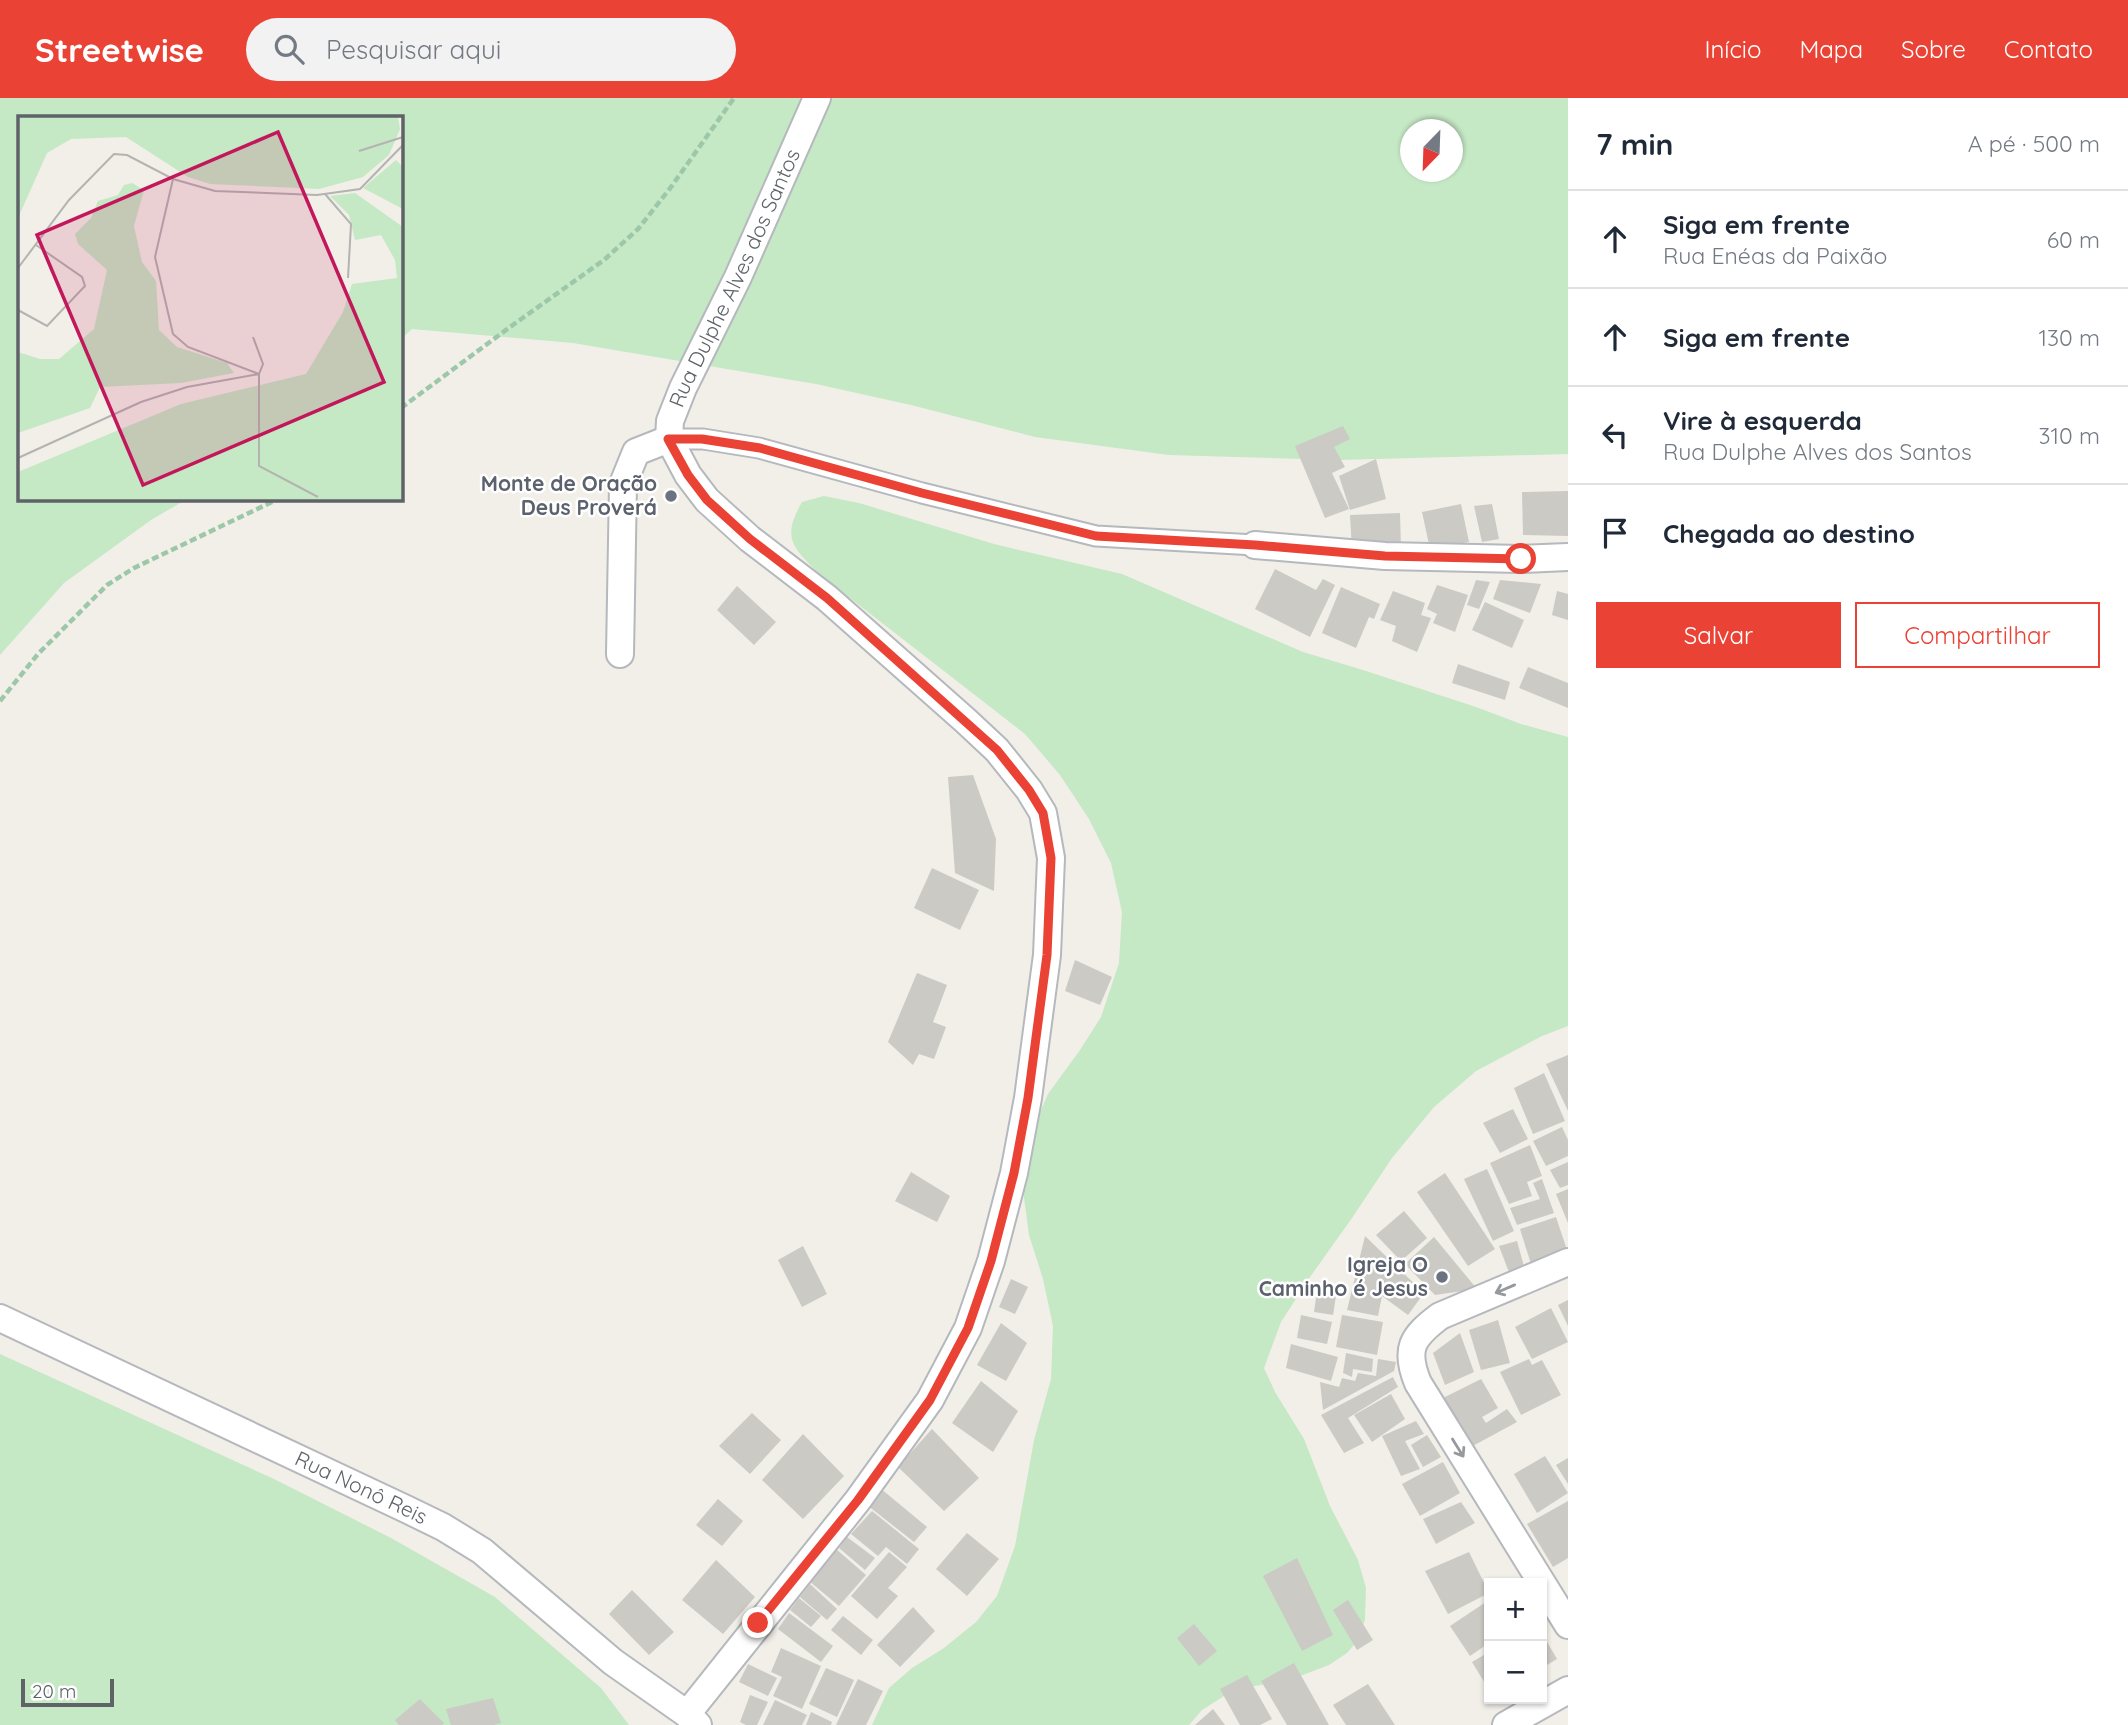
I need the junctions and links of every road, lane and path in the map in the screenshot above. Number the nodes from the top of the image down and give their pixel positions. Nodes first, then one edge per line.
1 (734, 98) edge
2 (817, 98) edge
3 (402, 407) edge
4 (668, 439) junction
5 (276, 500) edge
6 (1255, 545) joint
7 (1568, 557) edge
8 (620, 654) dead end
9 (0, 701) edge
10 (1568, 1262) edge
11 (0, 1318) edge
12 (1568, 1625) edge
13 (1568, 1690) edge
14 (693, 1720) edge
15 (1506, 1725) edge

1 - 3 path
2 - 4 street, Rua Dulphe Alves dos Santos
4 - 6 street
4 - 8 street
4 - 14 street
5 - 9 path
6 - 7 street
10 -> 12 street
11 - 14 street, Rua Nonô Reis
13 - 15 street

